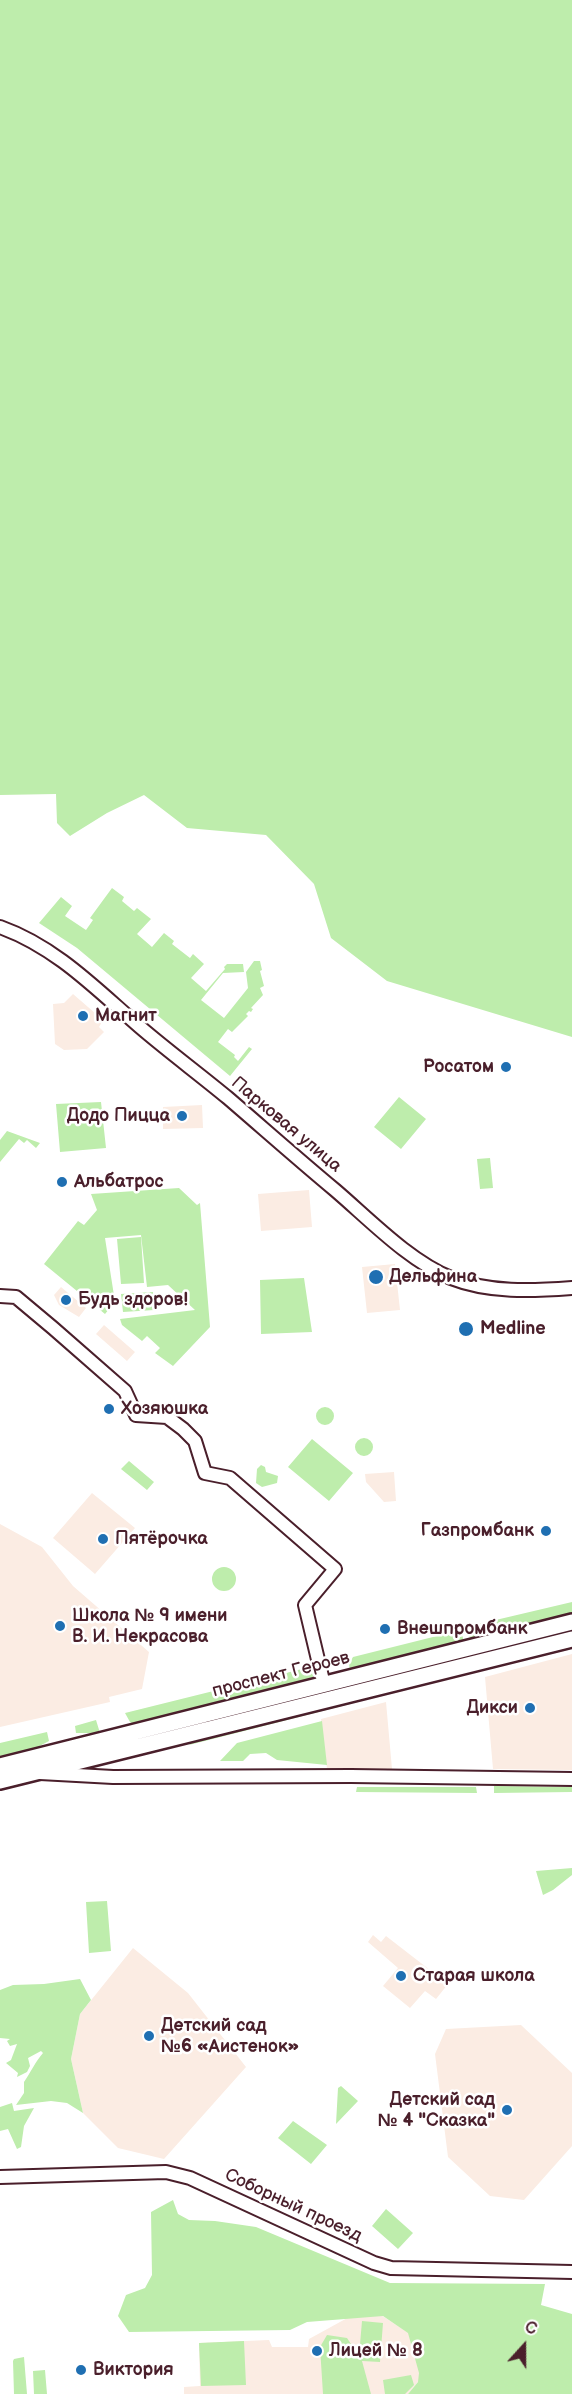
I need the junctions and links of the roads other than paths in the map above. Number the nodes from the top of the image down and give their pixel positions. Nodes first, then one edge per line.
1 (0, 927) edge
2 (572, 1288) edge
3 (0, 1296) edge
4 (572, 1622) edge
5 (572, 1639) edge
6 (324, 1685) junction
7 (0, 1766) edge
8 (36, 1773) junction
9 (572, 1779) edge
10 (0, 1781) edge
11 (0, 2177) edge
12 (572, 2272) edge

1 - 2 street, Парковая улица
3 - 6 street
4 - 6 main road, проспект Героев
5 - 8 main road, проспект Героев
6 - 7 main road, проспект Героев
8 - 9 street, проспект Героев
8 - 10 main road, проспект Героев
11 - 12 street, Соборный проезд

